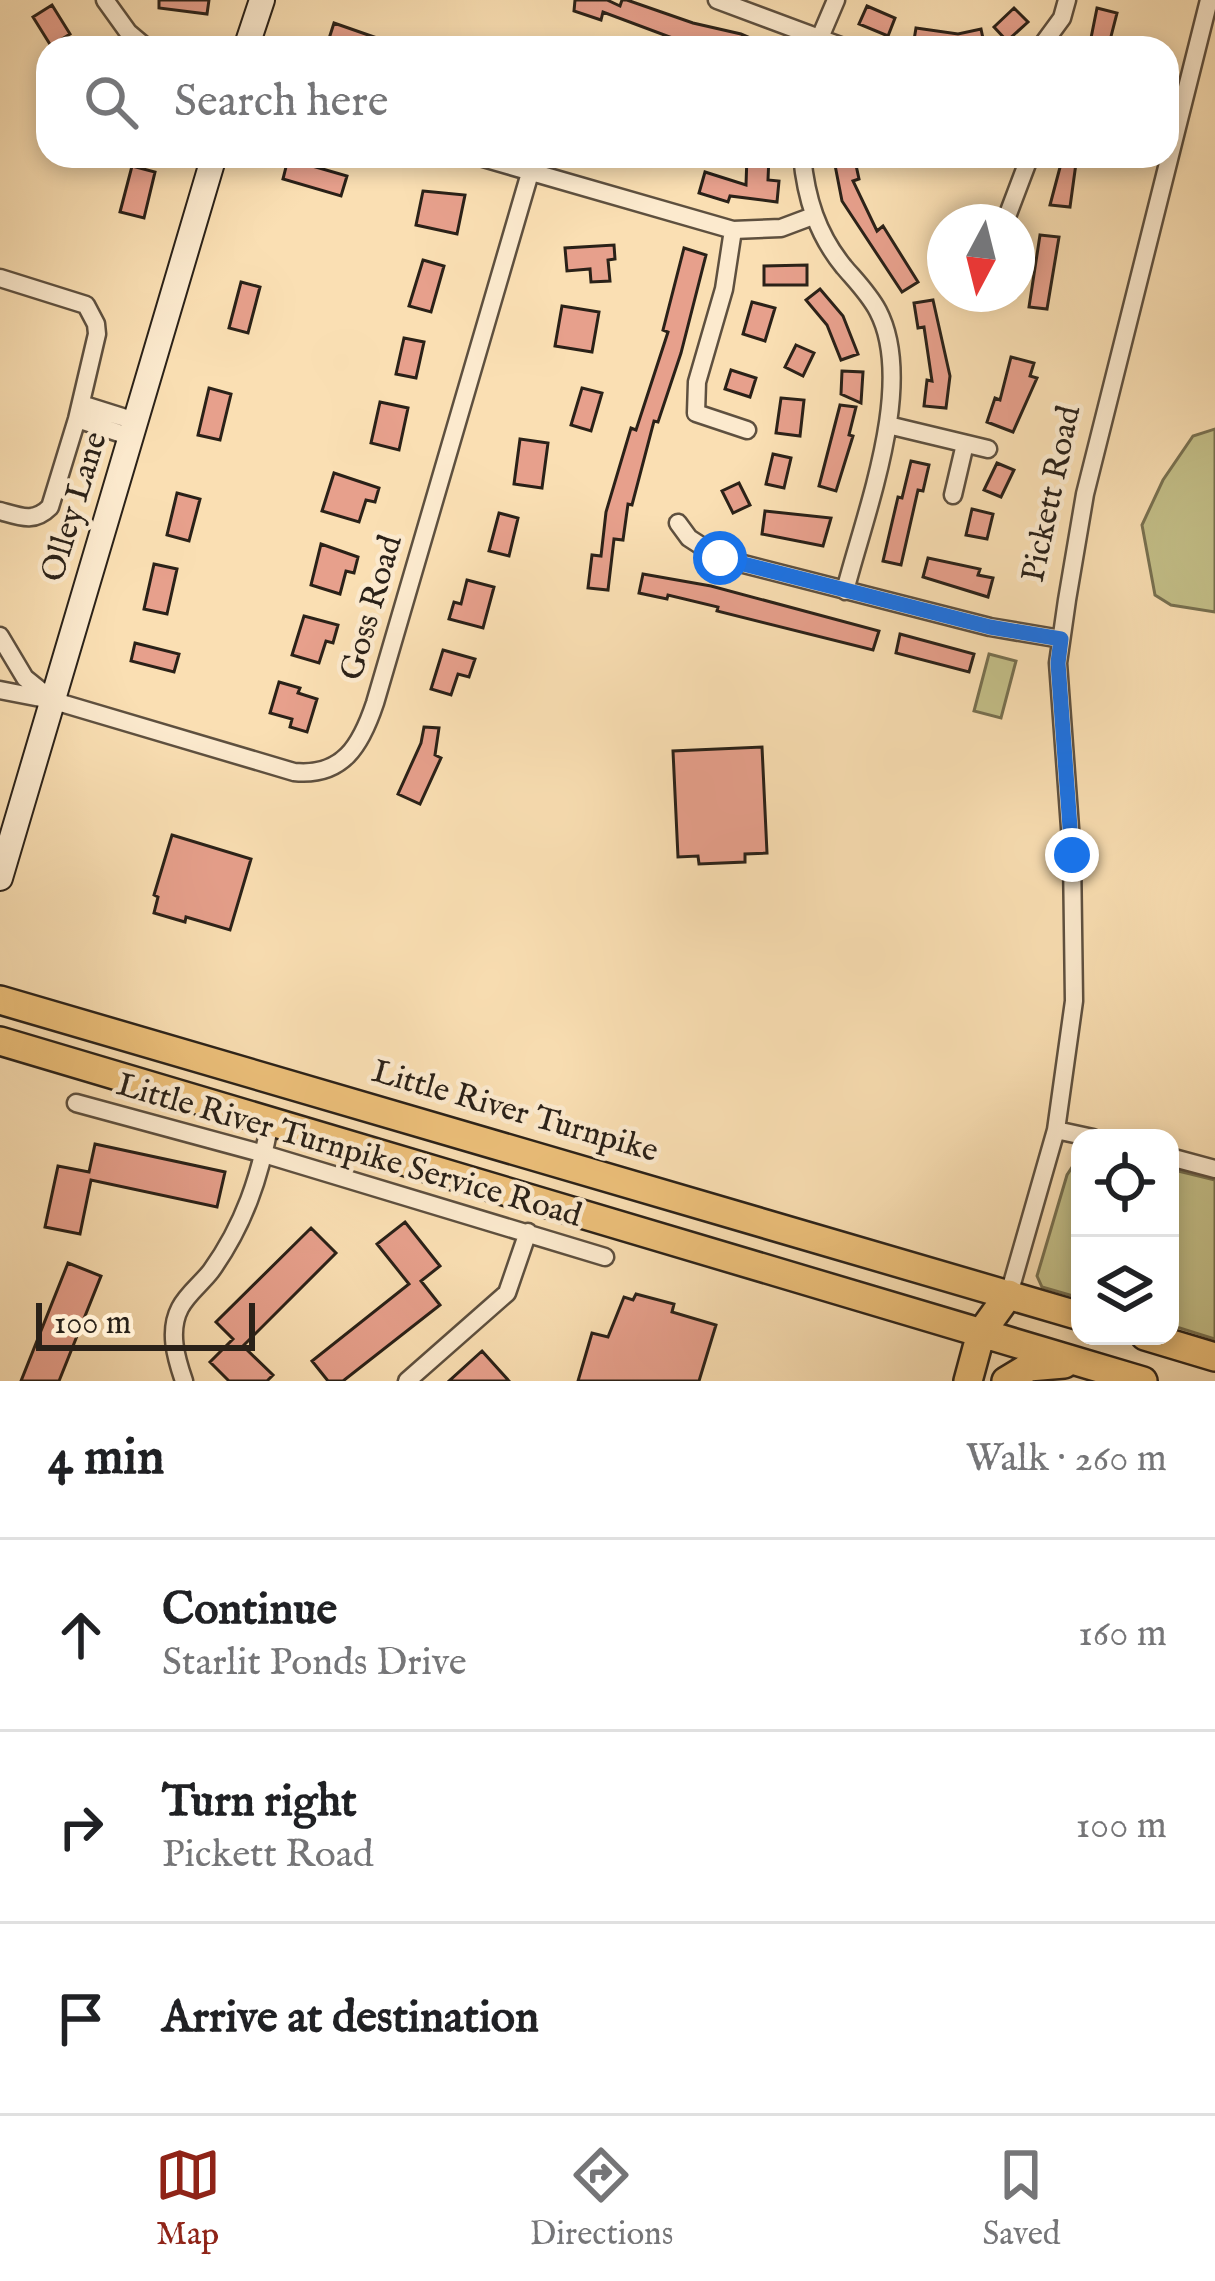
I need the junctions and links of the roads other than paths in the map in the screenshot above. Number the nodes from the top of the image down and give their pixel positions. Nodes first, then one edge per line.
1 (104, 0) edge
2 (262, 0) edge
3 (717, 0) edge
4 (836, 0) edge
5 (1067, 0) edge
6 (1209, 0) edge
7 (133, 36) edge
8 (250, 36) edge
9 (802, 36) edge
10 (821, 36) edge
11 (1048, 36) edge
12 (1179, 119) edge
13 (210, 168) edge
14 (514, 168) edge
15 (804, 168) edge
16 (1025, 168) edge
17 (1166, 168) edge
18 (530, 173) junction
19 (1012, 204) edge
20 (813, 216) junction
21 (733, 230) junction
22 (0, 278) edge
23 (79, 412) junction
24 (888, 425) junction
25 (133, 429) junction
26 (748, 430) dead end
27 (965, 444) junction
28 (988, 449) dead end
29 (953, 494) dead end
30 (0, 511) edge
31 (678, 523) dead end
32 (845, 591) junction
33 (0, 636) edge
34 (1061, 639) junction
35 (0, 690) edge
36 (51, 700) junction
37 (0, 878) edge
38 (0, 1000) edge
39 (0, 1041) edge
40 (76, 1102) dead end
41 (270, 1122) junction
42 (1056, 1130) junction
43 (1071, 1133) edge
44 (264, 1154) junction
45 (1179, 1159) edge
46 (1215, 1169) edge
47 (528, 1232) junction
48 (605, 1257) dead end
49 (1009, 1294) junction
50 (1071, 1313) edge
51 (990, 1336) junction
52 (1175, 1345) edge
53 (1215, 1357) edge
54 (1092, 1366) junction
55 (184, 1381) edge
56 (407, 1381) edge
57 (968, 1381) edge
58 (986, 1381) edge
59 (1006, 1381) edge
60 (1143, 1381) edge

1 - 7 street
2 - 8 main road
3 - 9 street
4 - 10 street
5 - 11 street
6 - 12 street, Pickett Road
13 - 25 main road, Olley Lane
14 - 18 street
15 - 20 street
16 - 19 street
17 - 34 street, Pickett Road
18 - 21 street
18 - 36 street, Goss Road
20 - 21 street
20 - 24 street
21 - 26 street
22 - 23 street
23 - 25 street
23 - 30 street
24 - 27 street
24 - 32 street
25 - 36 main road, Olley Lane
27 - 28 street
27 - 29 street
31 - 32 street
32 - 34 street
33 - 36 street
34 - 42 street, Pickett Road
35 - 36 street
36 - 37 main road, Olley Lane
38 - 49 main road, Little River Turnpike
39 - 41 main road
40 - 44 street, Little River Turnpike Service Road
41 - 44 street
41 - 51 main road
42 - 43 street
42 - 49 street, Pickett Road
44 - 47 street, Little River Turnpike Service Road
44 - 55 street
45 - 46 street
47 - 48 street, Little River Turnpike Service Road
47 - 56 street
49 - 50 main road, Little River Turnpike
49 - 51 main road, Pickett Road
51 - 54 main road
51 - 57 main road, Pickett Road
51 - 58 main road, Pickett Road
52 - 53 main road
54 - 59 main road
54 - 60 main road

